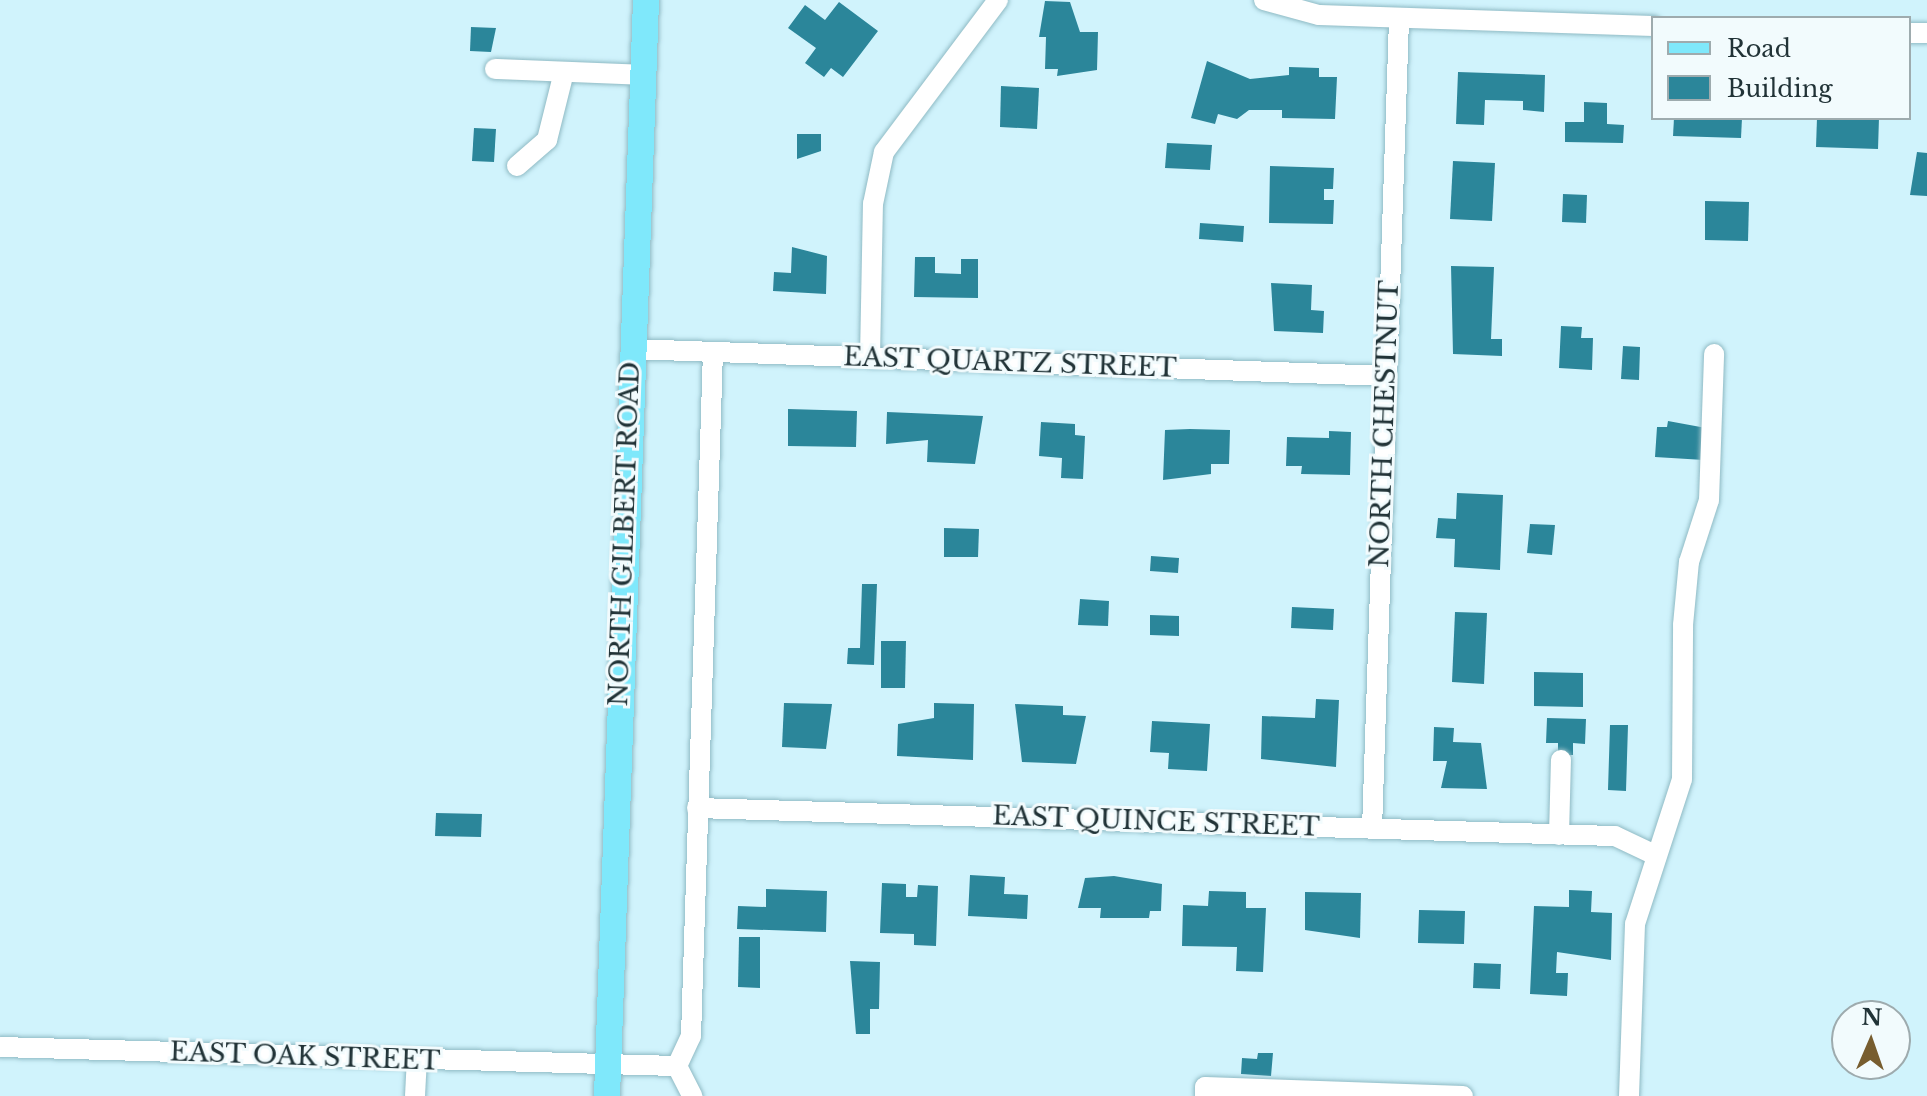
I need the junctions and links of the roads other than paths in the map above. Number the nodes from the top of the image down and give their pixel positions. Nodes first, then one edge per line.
1 (646, 0) edge
2 (998, 0) edge
3 (1264, 0) edge
4 (1399, 19) junction
5 (1651, 26) edge
6 (495, 69) dead end
7 (564, 72) junction
8 (643, 75) junction
9 (517, 166) dead end
10 (632, 349) junction
11 (713, 352) junction
12 (1714, 354) dead end
13 (870, 358) junction
14 (1387, 376) junction
15 (1561, 760) dead end
16 (697, 808) junction
17 (1372, 829) junction
18 (1559, 835) junction
19 (1653, 854) junction
20 (0, 1047) edge
21 (417, 1060) junction
22 (677, 1066) junction
23 (609, 1068) junction
24 (415, 1096) edge
25 (607, 1096) edge
26 (692, 1096) edge
27 (1205, 1096) edge
28 (1463, 1096) edge
29 (1629, 1096) edge

1 - 8 main road, NORTH GILBERT ROAD
2 - 13 street
3 - 4 street
4 - 5 street
4 - 14 street, NORTH CHESTNUT
6 - 7 street
7 - 8 street
7 - 9 street
8 - 10 main road, NORTH GILBERT ROAD
10 - 11 street, EAST QUARTZ STREET
10 - 23 main road, NORTH GILBERT ROAD
11 - 13 street, EAST QUARTZ STREET
11 - 16 street
12 - 19 street
13 - 14 street, EAST QUARTZ STREET
14 - 17 street, NORTH CHESTNUT
15 - 18 street
16 - 17 street, EAST QUINCE STREET
16 - 22 street
17 - 18 street, EAST QUINCE STREET
18 - 19 street, EAST QUINCE STREET
19 - 29 street
20 - 21 street, EAST OAK STREET
21 - 23 street, EAST OAK STREET
21 - 24 street
22 - 23 street
22 - 26 street
23 - 25 main road, NORTH GILBERT ROAD
27 - 28 street

